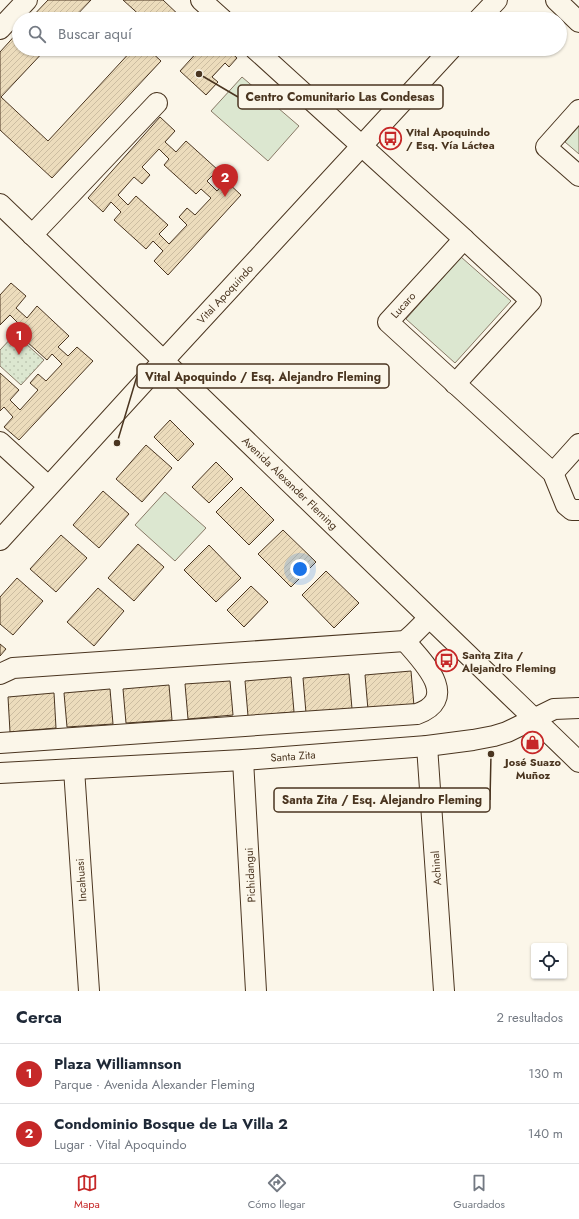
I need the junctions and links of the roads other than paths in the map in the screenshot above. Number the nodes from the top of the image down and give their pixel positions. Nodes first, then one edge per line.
1 (27, 0) edge
2 (201, 0) edge
3 (497, 0) edge
4 (556, 0) edge
5 (16, 12) edge
6 (214, 12) edge
7 (486, 12) edge
8 (12, 16) edge
9 (579, 22) edge
10 (0, 29) edge
11 (263, 56) edge
12 (445, 56) edge
13 (157, 103) dead end
14 (579, 110) edge
15 (361, 147) junction
16 (579, 176) edge
17 (0, 204) edge
18 (32, 235) junction
19 (464, 239) junction
20 (164, 360) junction
21 (455, 384) junction
22 (0, 442) edge
23 (579, 444) edge
24 (553, 473) junction
25 (48, 486) junction
26 (579, 510) edge
27 (0, 540) edge
28 (430, 618) junction
29 (405, 641) junction
30 (0, 674) edge
31 (579, 708) edge
32 (534, 718) junction
33 (0, 743) edge
34 (427, 746) junction
35 (243, 760) junction
36 (579, 762) edge
37 (74, 769) junction
38 (0, 774) edge
39 (89, 991) edge
40 (256, 991) edge
41 (444, 991) edge

1 - 5 street
2 - 6 street
3 - 7 street
4 - 9 street
8 - 10 street
11 - 15 street
12 - 15 street, Vital Apoquindo
13 - 18 street
14 - 16 street
15 - 19 street
15 - 20 street, Vital Apoquindo
17 - 18 street, Avenida Alexander Fleming
18 - 20 street, Avenida Alexander Fleming
19 - 21 street, Lucaro
19 - 21 street
20 - 25 street, Vital Apoquindo
20 - 28 street, Avenida Alexander Fleming
21 - 24 street, Lucaro
22 - 25 street
23 - 24 street
24 - 26 street
25 - 27 street, Vital Apoquindo
28 - 29 street
28 - 32 street, Avenida Alexander Fleming
29 - 30 street
29 - 33 street
31 - 32 street, Santa Zita
32 - 34 street, Santa Zita
32 - 36 street, Avenida Alexander Fleming
34 - 35 street, Santa Zita
34 - 41 street, Achinal
35 - 37 street, Santa Zita
35 - 40 street, Pichidangui
37 - 38 street, Santa Zita
37 - 39 street, Incahuasi

